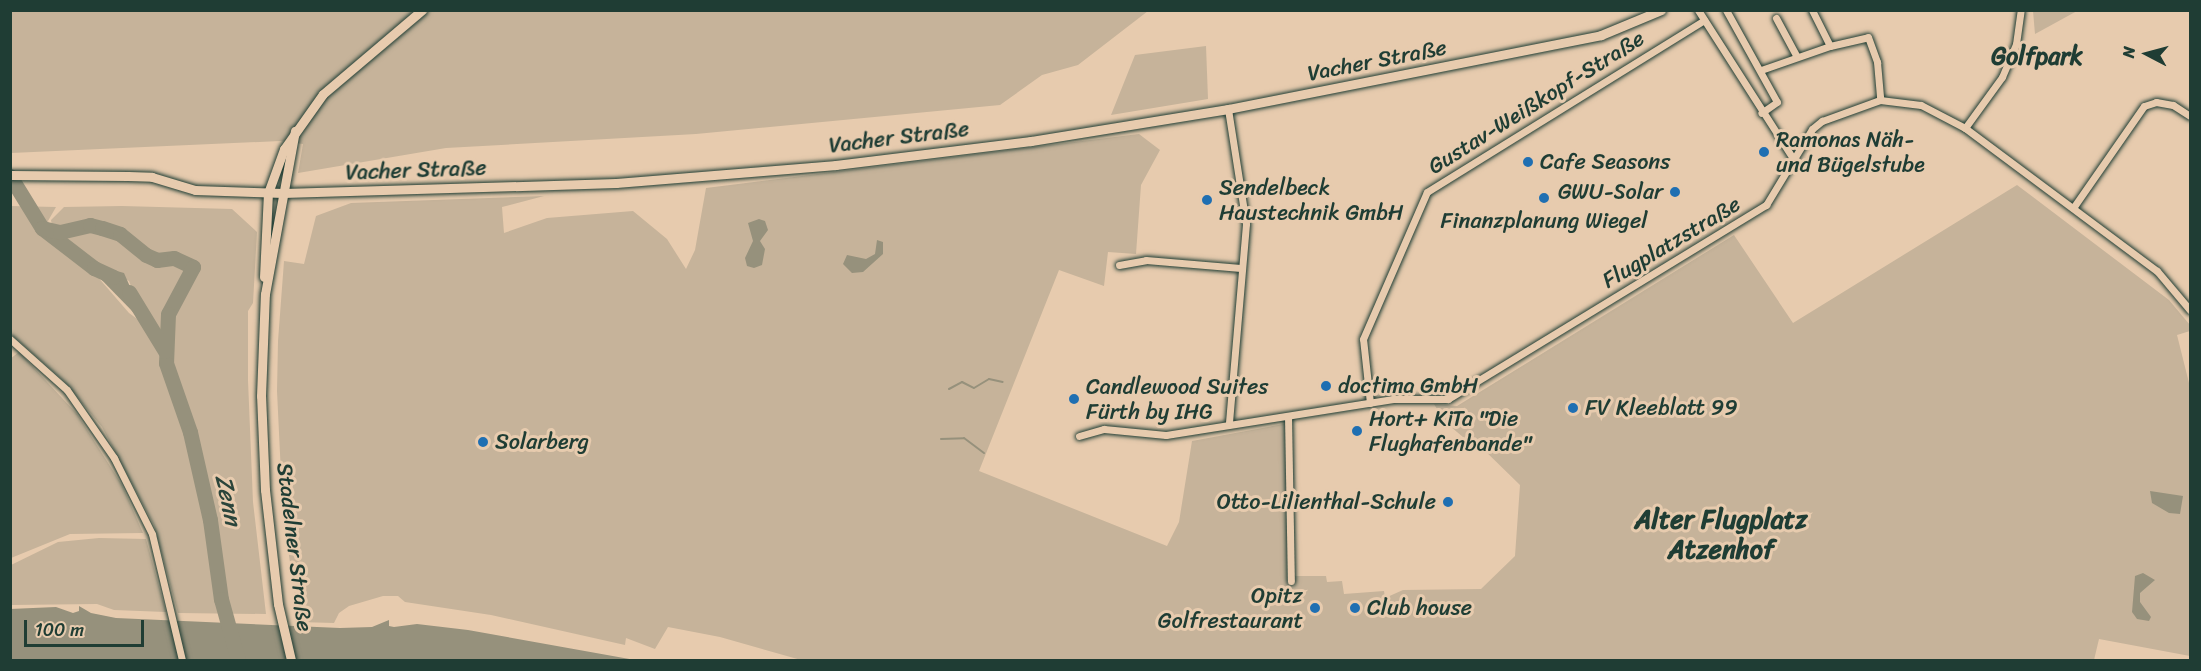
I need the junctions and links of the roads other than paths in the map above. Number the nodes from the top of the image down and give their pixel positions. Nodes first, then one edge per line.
1 (422, 10) edge
2 (1661, 10) edge
3 (1698, 10) edge
4 (1726, 10) edge
5 (1812, 10) edge
6 (2021, 10) edge
7 (1776, 18) dead end
8 (1704, 20) junction
9 (1830, 46) junction
10 (1797, 57) junction
11 (1761, 70) junction
12 (1880, 100) junction
13 (1228, 110) junction
14 (1761, 113) junction
15 (2190, 116) edge
16 (1965, 128) junction
17 (295, 131) junction
18 (1794, 160) junction
19 (10, 175) edge
20 (268, 193) junction
21 (283, 193) junction
22 (2073, 208) junction
23 (1119, 265) dead end
24 (1241, 268) junction
25 (265, 294) junction
26 (2190, 310) edge
27 (10, 339) edge
28 (1370, 403) junction
29 (1288, 416) junction
30 (1229, 422) junction
31 (1079, 436) dead end
32 (1291, 581) dead end
33 (182, 660) edge
34 (291, 660) edge

1 - 17 street, Stadelner Straße
2 - 13 street, Vacher Straße
3 - 8 street
4 - 11 street
5 - 9 street
6 - 16 street
7 - 10 street
8 - 14 street
8 - 28 street, Gustav-Weißkopf-Straße
9 - 10 street
9 - 12 street
10 - 11 street
11 - 14 street
12 - 16 street, Flugplatzstraße
12 - 18 street, Flugplatzstraße
13 - 21 street, Vacher Straße
13 - 24 street
14 - 18 street
15 - 22 street
16 - 22 street, Flugplatzstraße
17 - 20 street, Stadelner Straße
17 - 21 street, Stadelner Straße
18 - 28 street, Flugplatzstraße
19 - 20 street, Vacher Straße
20 - 21 street, Vacher Straße
20 - 25 street, Stadelner Straße
21 - 25 street, Stadelner Straße
22 - 26 street, Flugplatzstraße
23 - 24 street
24 - 30 street
25 - 34 street, Stadelner Straße
27 - 33 street
28 - 29 street, Flugplatzstraße
29 - 30 street, Flugplatzstraße
29 - 32 street
30 - 31 street, Flugplatzstraße

